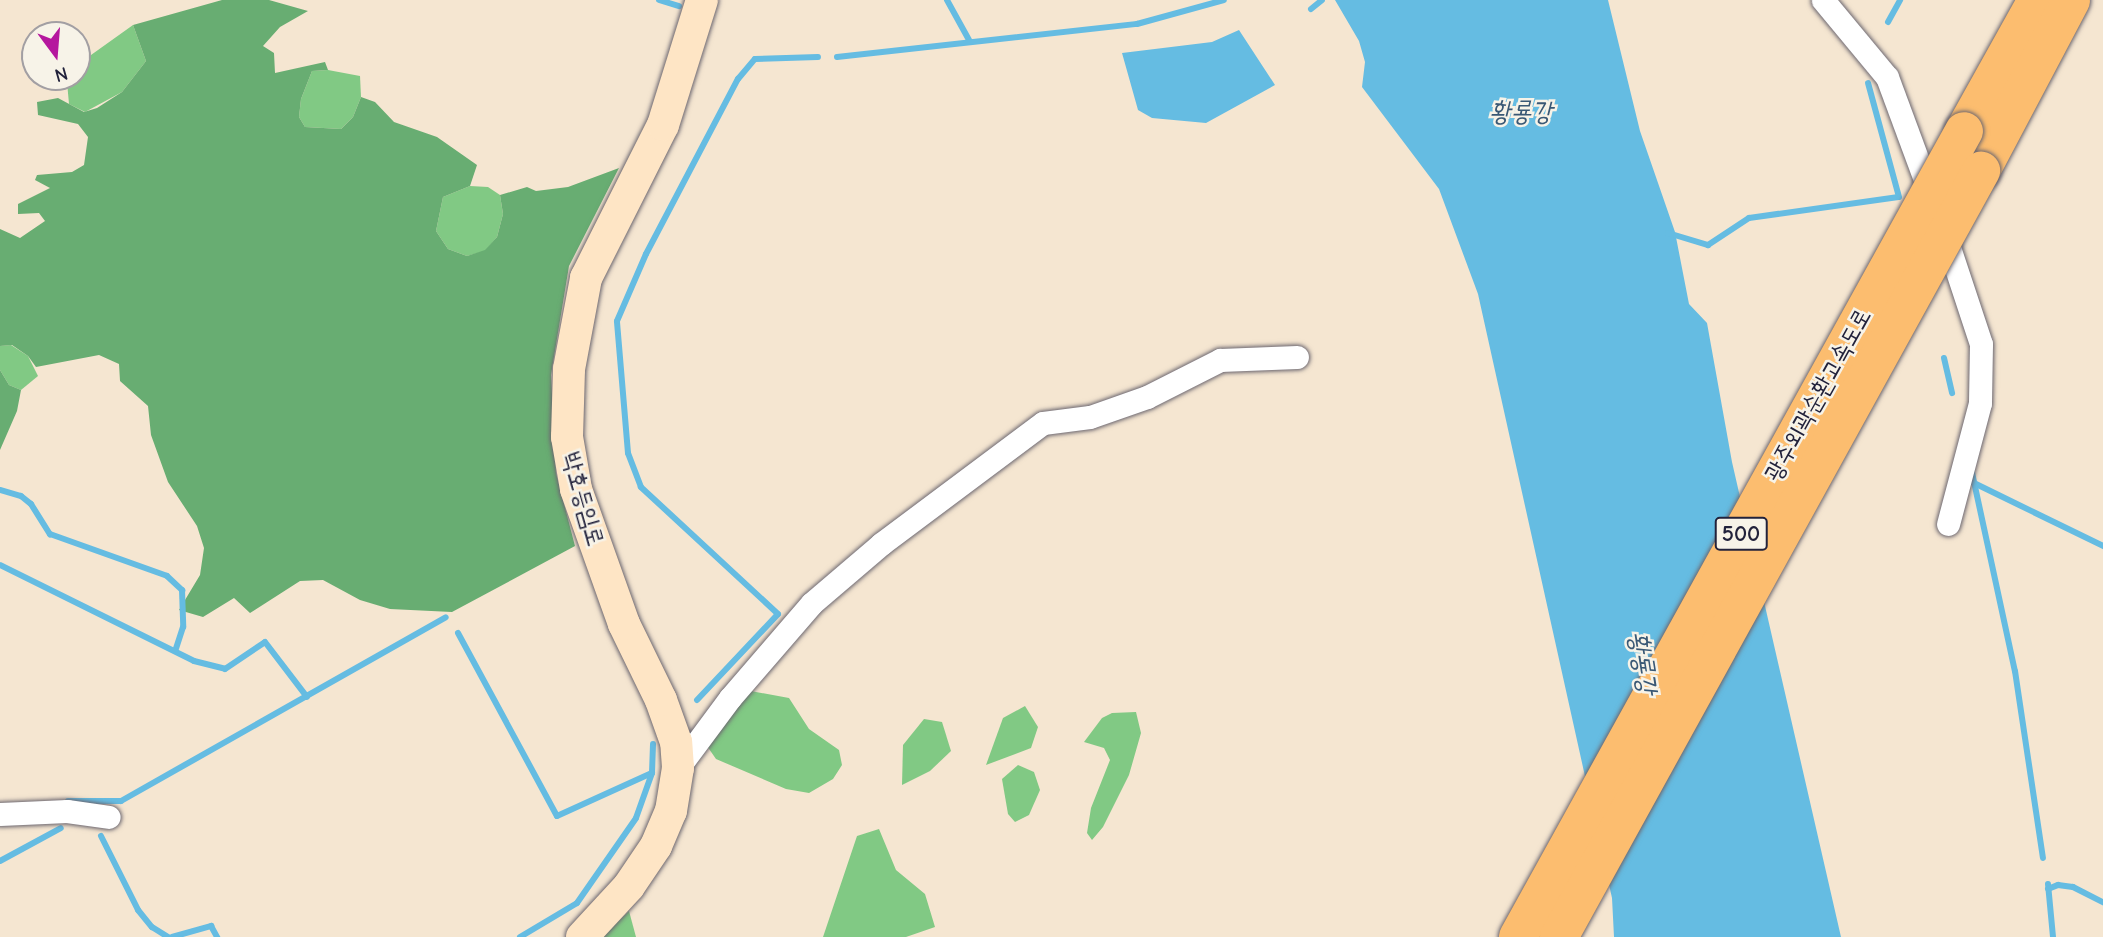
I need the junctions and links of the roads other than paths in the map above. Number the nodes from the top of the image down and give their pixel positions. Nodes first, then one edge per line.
1 (702, 0) edge
2 (1823, 0) edge
3 (2037, 0) edge
4 (2071, 0) edge
5 (1297, 357) dead end
6 (1948, 524) dead end
7 (678, 768) junction
8 (0, 814) edge
9 (109, 817) dead end
10 (582, 937) edge
11 (1518, 937) edge
12 (1559, 937) edge

1 - 7 street, 박호등임로
2 - 6 street
3 - 11 highway, 광주외곽순환고속도로 / 500, bridge
4 - 12 highway, 광주외곽순환고속도로 / 500, bridge
5 - 7 street
7 - 10 street, 박호등임로
8 - 9 street

